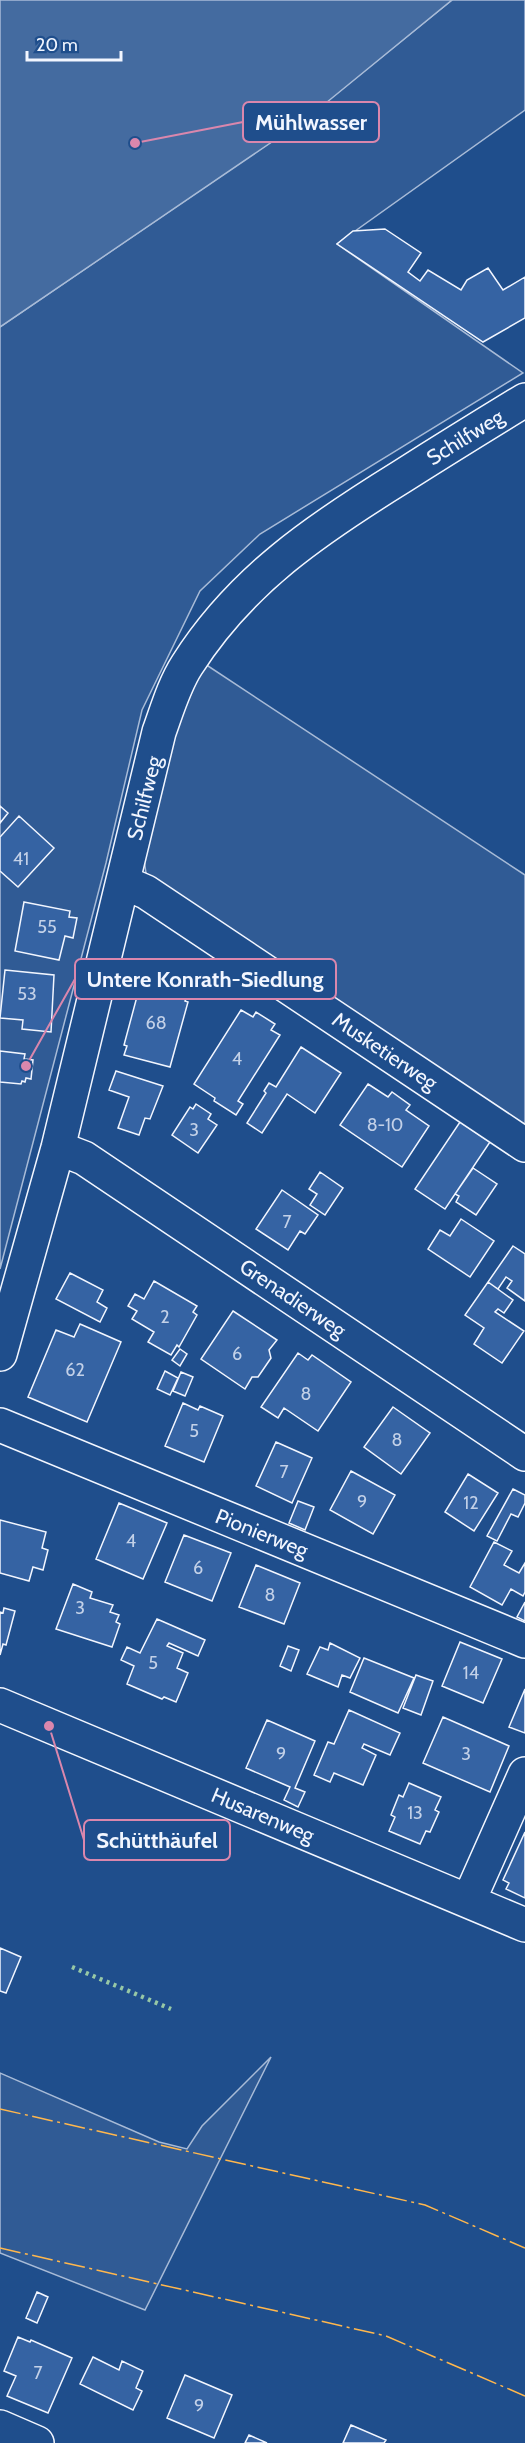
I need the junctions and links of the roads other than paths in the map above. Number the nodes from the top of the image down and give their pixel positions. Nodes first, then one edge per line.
1 (525, 399) edge
2 (123, 882) junction
3 (525, 1145) edge
4 (58, 1148) junction
5 (0, 1354) edge
6 (0, 1425) edge
7 (525, 1454) edge
8 (525, 1641) edge
9 (0, 1705) edge
10 (525, 1774) edge
11 (470, 1900) junction
12 (525, 1925) edge
13 (0, 2427) edge
14 (37, 2443) edge

1 - 2 street, Schilfweg
2 - 3 street, Musketierweg
2 - 4 street, Schilfweg
4 - 5 street, Schilfweg
4 - 7 street, Grenadierweg
6 - 8 street, Pionierweg
9 - 11 street, Husarenweg
10 - 11 street
11 - 12 street, Husarenweg
13 - 14 street

